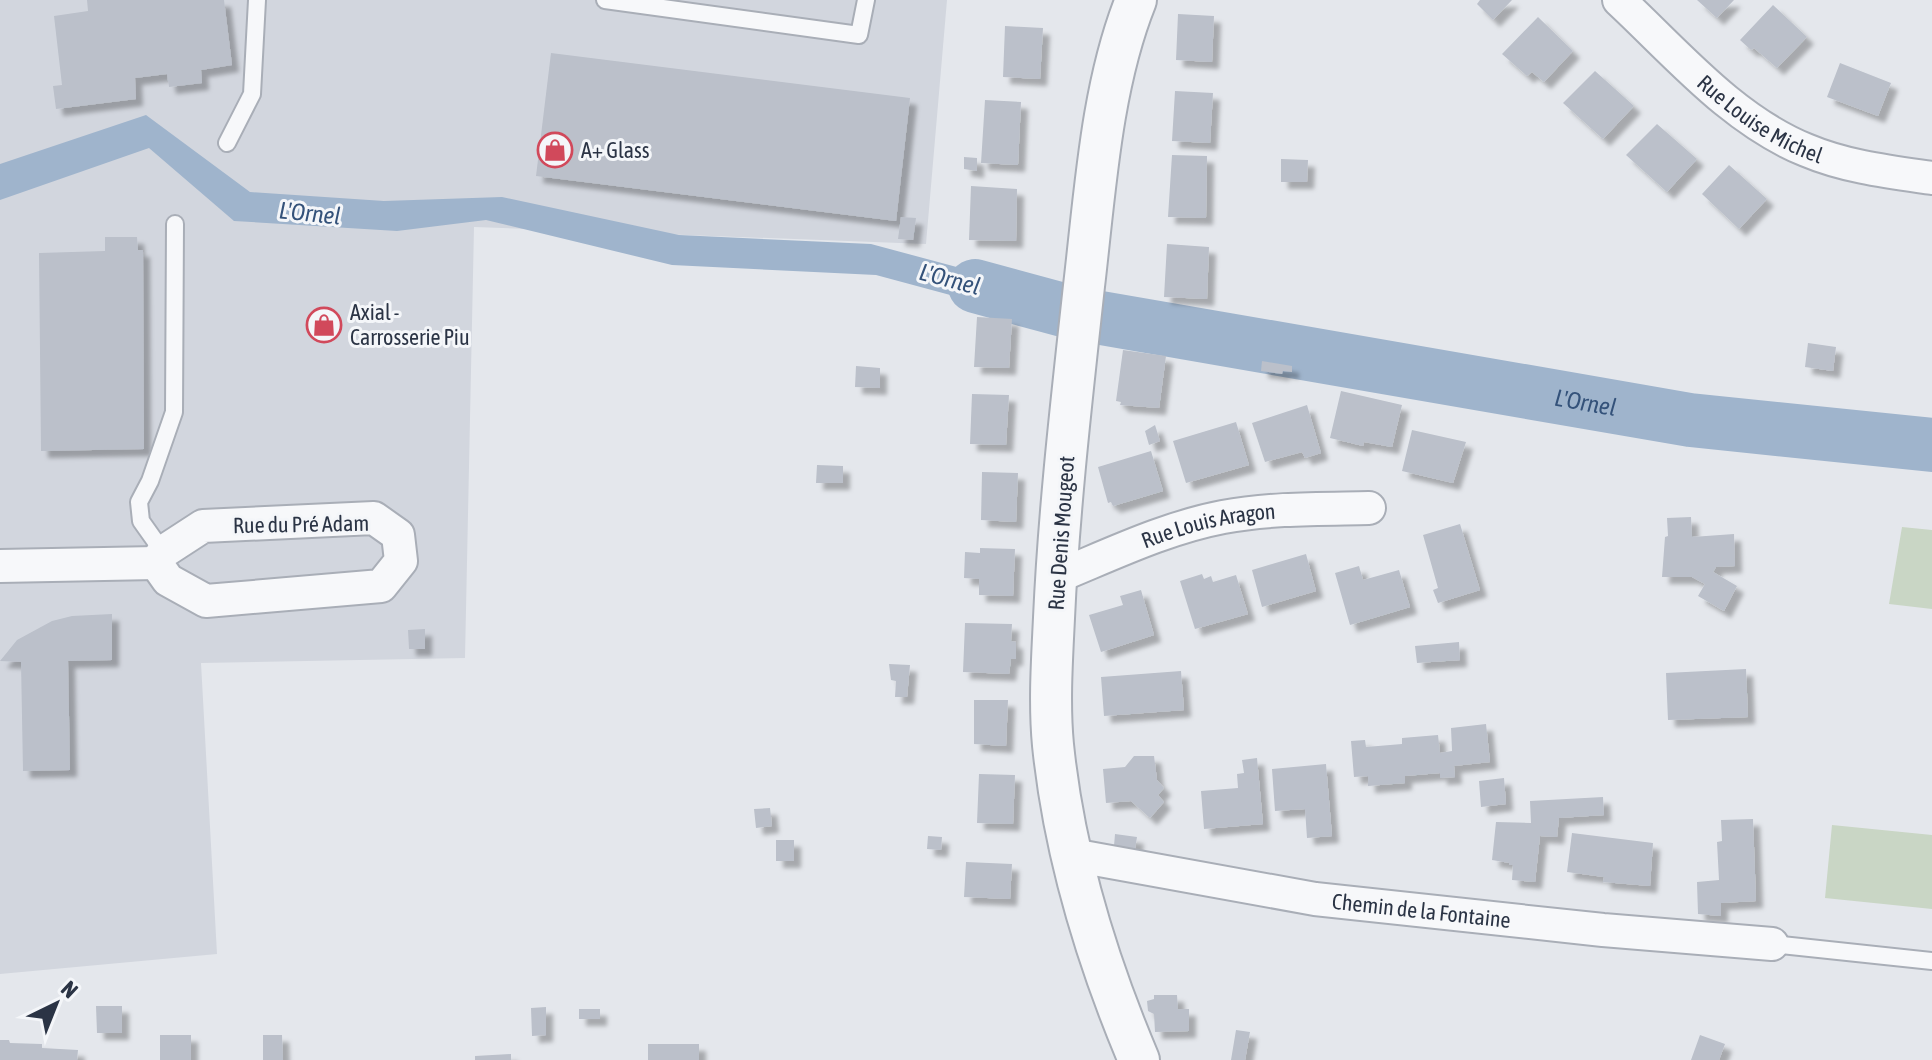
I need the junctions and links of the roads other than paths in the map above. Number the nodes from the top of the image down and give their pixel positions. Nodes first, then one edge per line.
1 (257, 0) edge
2 (605, 0) edge
3 (866, 0) edge
4 (1136, 0) edge
5 (1619, 0) edge
6 (227, 143) dead end
7 (1932, 178) edge
8 (175, 224) dead end
9 (1369, 508) dead end
10 (160, 557) junction
11 (0, 566) edge
12 (1056, 577) junction
13 (1072, 855) junction
14 (1772, 944) joint
15 (1932, 961) edge
16 (1139, 1060) edge

1 - 6 lane
2 - 3 lane
4 - 12 street, Rue Denis Mougeot
5 - 7 street, Rue Louise Michel
8 - 10 lane
9 - 12 street, Rue Louis Aragon
10 - 10 street, Rue du Pré Adam
10 - 11 street
12 - 13 street, Rue Denis Mougeot
13 - 14 street, Chemin de la Fontaine
13 - 16 street, Rue Denis Mougeot
14 - 15 lane

